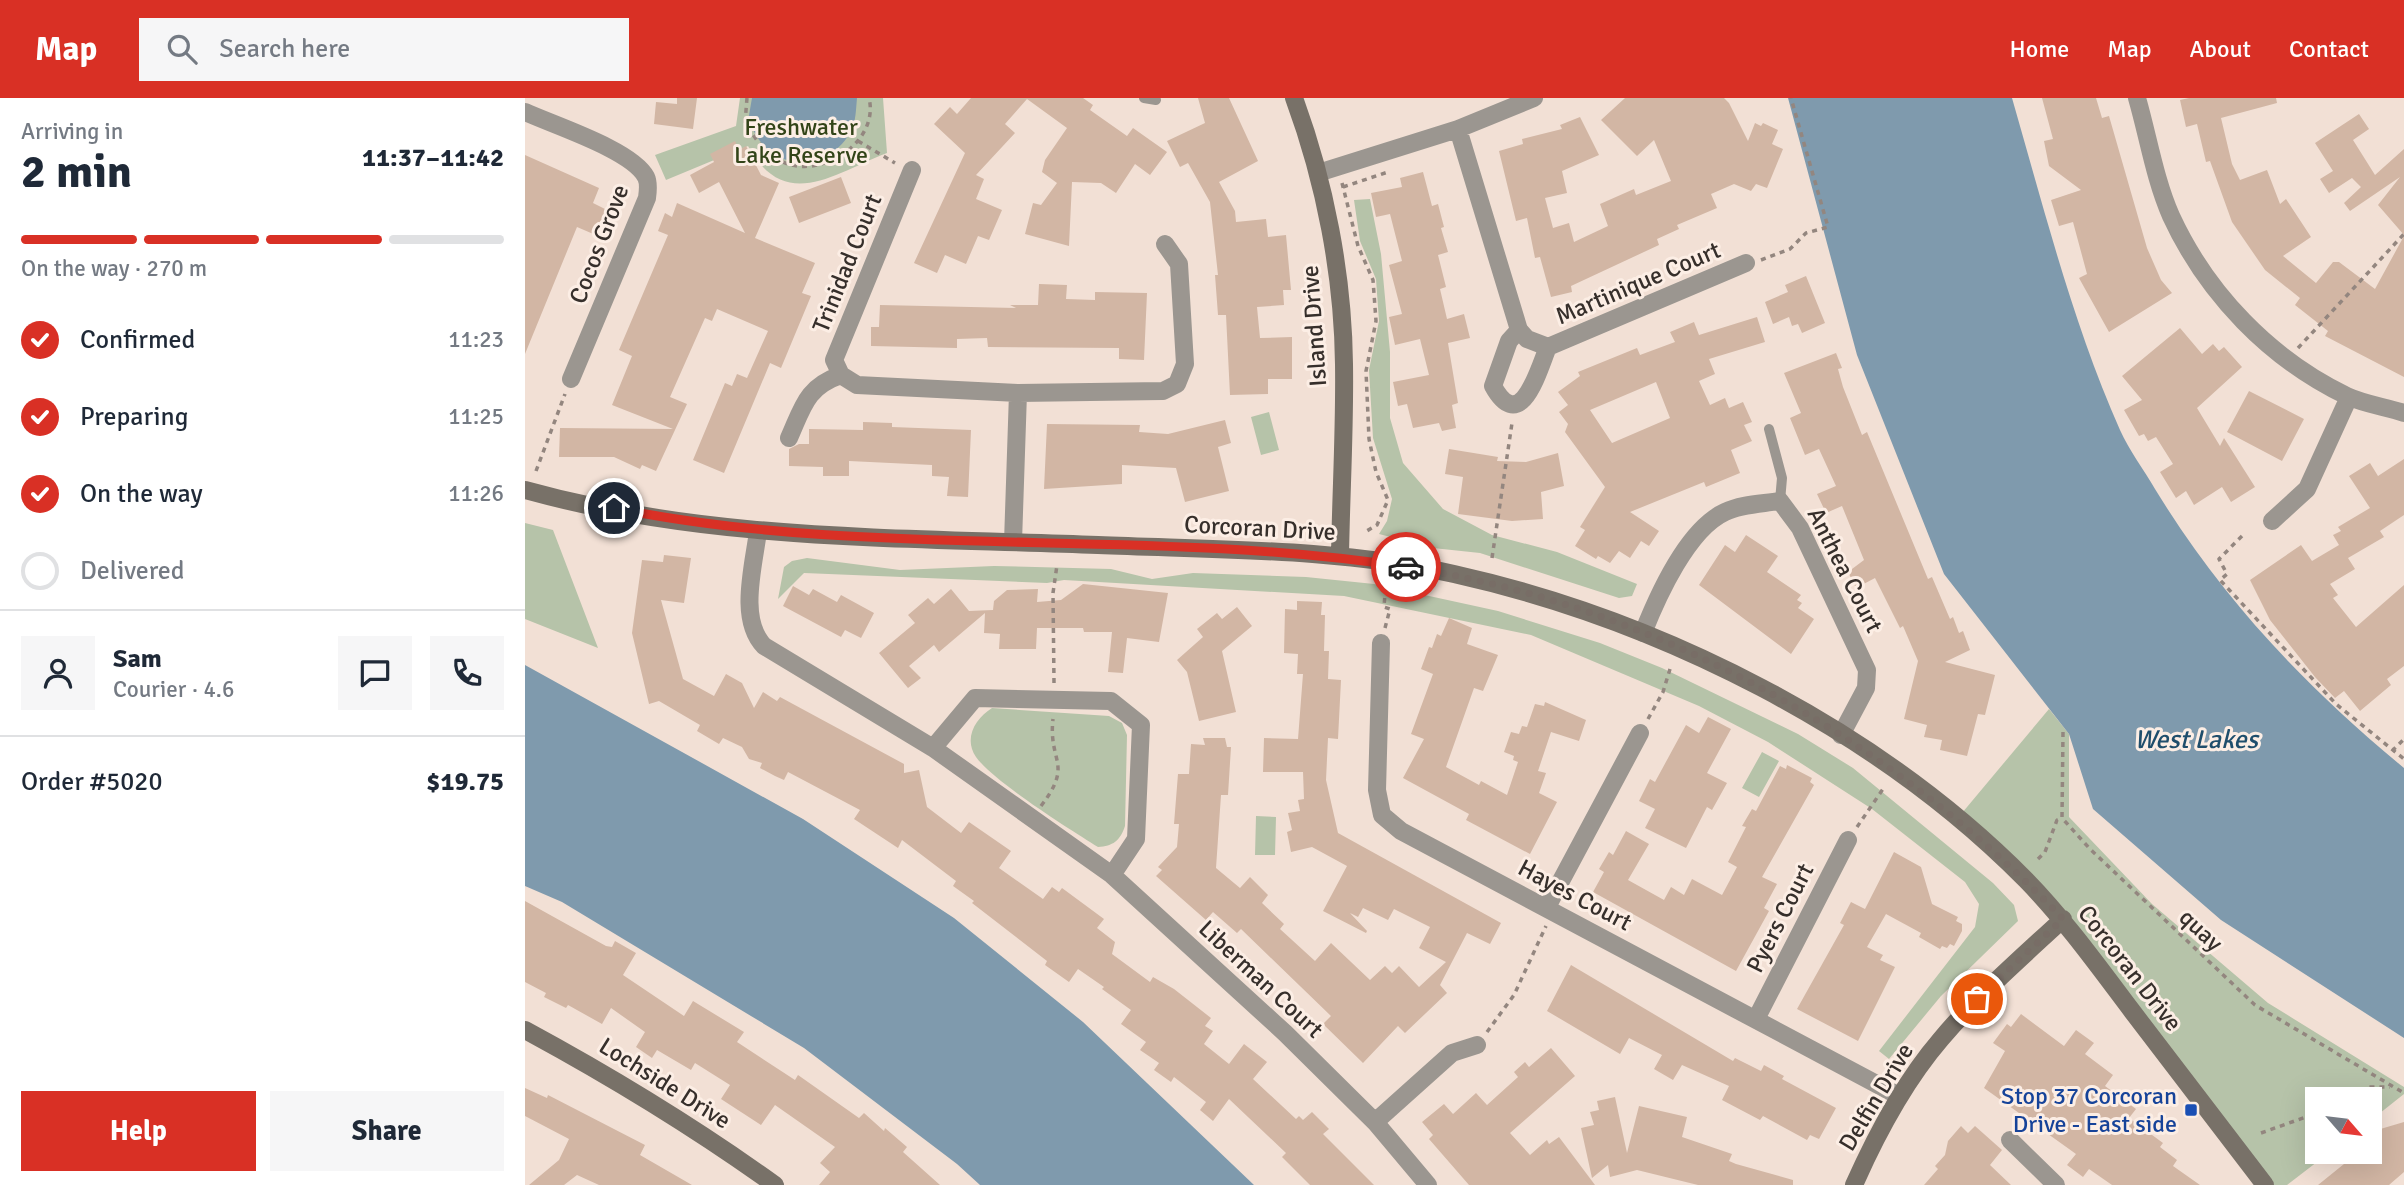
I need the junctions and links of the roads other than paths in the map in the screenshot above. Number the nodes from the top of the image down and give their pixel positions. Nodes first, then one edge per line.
1 (1144, 98) edge
2 (1294, 98) edge
3 (1534, 98) edge
4 (2137, 98) edge
5 (1156, 100) edge
6 (525, 112) edge
7 (1458, 129) junction
8 (912, 170) road end
9 (1318, 173) junction
10 (1165, 244) dead end
11 (1746, 263) road end
12 (1518, 330) junction
13 (1548, 347) junction
14 (841, 374) junction
15 (571, 379) road end
16 (1018, 393) junction
17 (2349, 397) junction
18 (2404, 412) edge
19 (1769, 429) dead end
20 (789, 438) dead end
21 (525, 490) edge
22 (1780, 501) junction
23 (2272, 521) dead end
24 (758, 531) junction
25 (1013, 542) junction
26 (1340, 556) junction
27 (1643, 633) junction
28 (1381, 643) road end
29 (1640, 733) road end
30 (1841, 735) junction
31 (933, 748) junction
32 (1848, 840) road end
33 (1112, 875) junction
34 (1547, 907) junction
35 (2063, 919) junction
36 (1756, 1019) junction
37 (525, 1030) edge
38 (1477, 1045) road end
39 (1899, 1096) junction
40 (1375, 1122) junction
41 (2010, 1140) dead end
42 (775, 1185) edge
43 (1428, 1185) edge
44 (1854, 1185) edge
45 (2056, 1185) edge
46 (2265, 1185) edge

1 - 5 lane
2 - 9 street, Island Drive
3 - 7 street
4 - 17 street
6 - 15 street, Cocos Grove
7 - 9 street
7 - 12 street
8 - 14 street, Trinidad Court
9 - 26 street, Island Drive
10 - 16 street
11 - 13 street, Martinique Court
12 - 13 street, Martinique Court
12 - 13 street, Martinique Court
14 - 16 street
14 - 20 street
16 - 25 street
17 - 18 street
17 - 23 street
19 - 22 lane
21 - 24 street, Corcoran Drive
22 - 27 street, Anthea Court
22 - 30 street, Anthea Court
24 - 25 street, Corcoran Drive
24 - 31 street, Liberman Court
25 - 26 street, Corcoran Drive
26 - 27 street, Corcoran Drive
27 - 30 street, Corcoran Drive
28 - 34 street, Hayes Court
29 - 34 street
30 - 35 street, Corcoran Drive
31 - 33 street, Liberman Court
31 - 33 street
32 - 36 street, Pyers Court
33 - 40 street, Liberman Court
34 - 36 street, Hayes Court
35 - 39 street, Delfin Drive
35 - 46 street, Corcoran Drive
36 - 39 street, Hayes Court
37 - 42 street, Lochside Drive
38 - 40 street
39 - 44 street, Delfin Drive
40 - 43 street, Liberman Court
41 - 45 street

